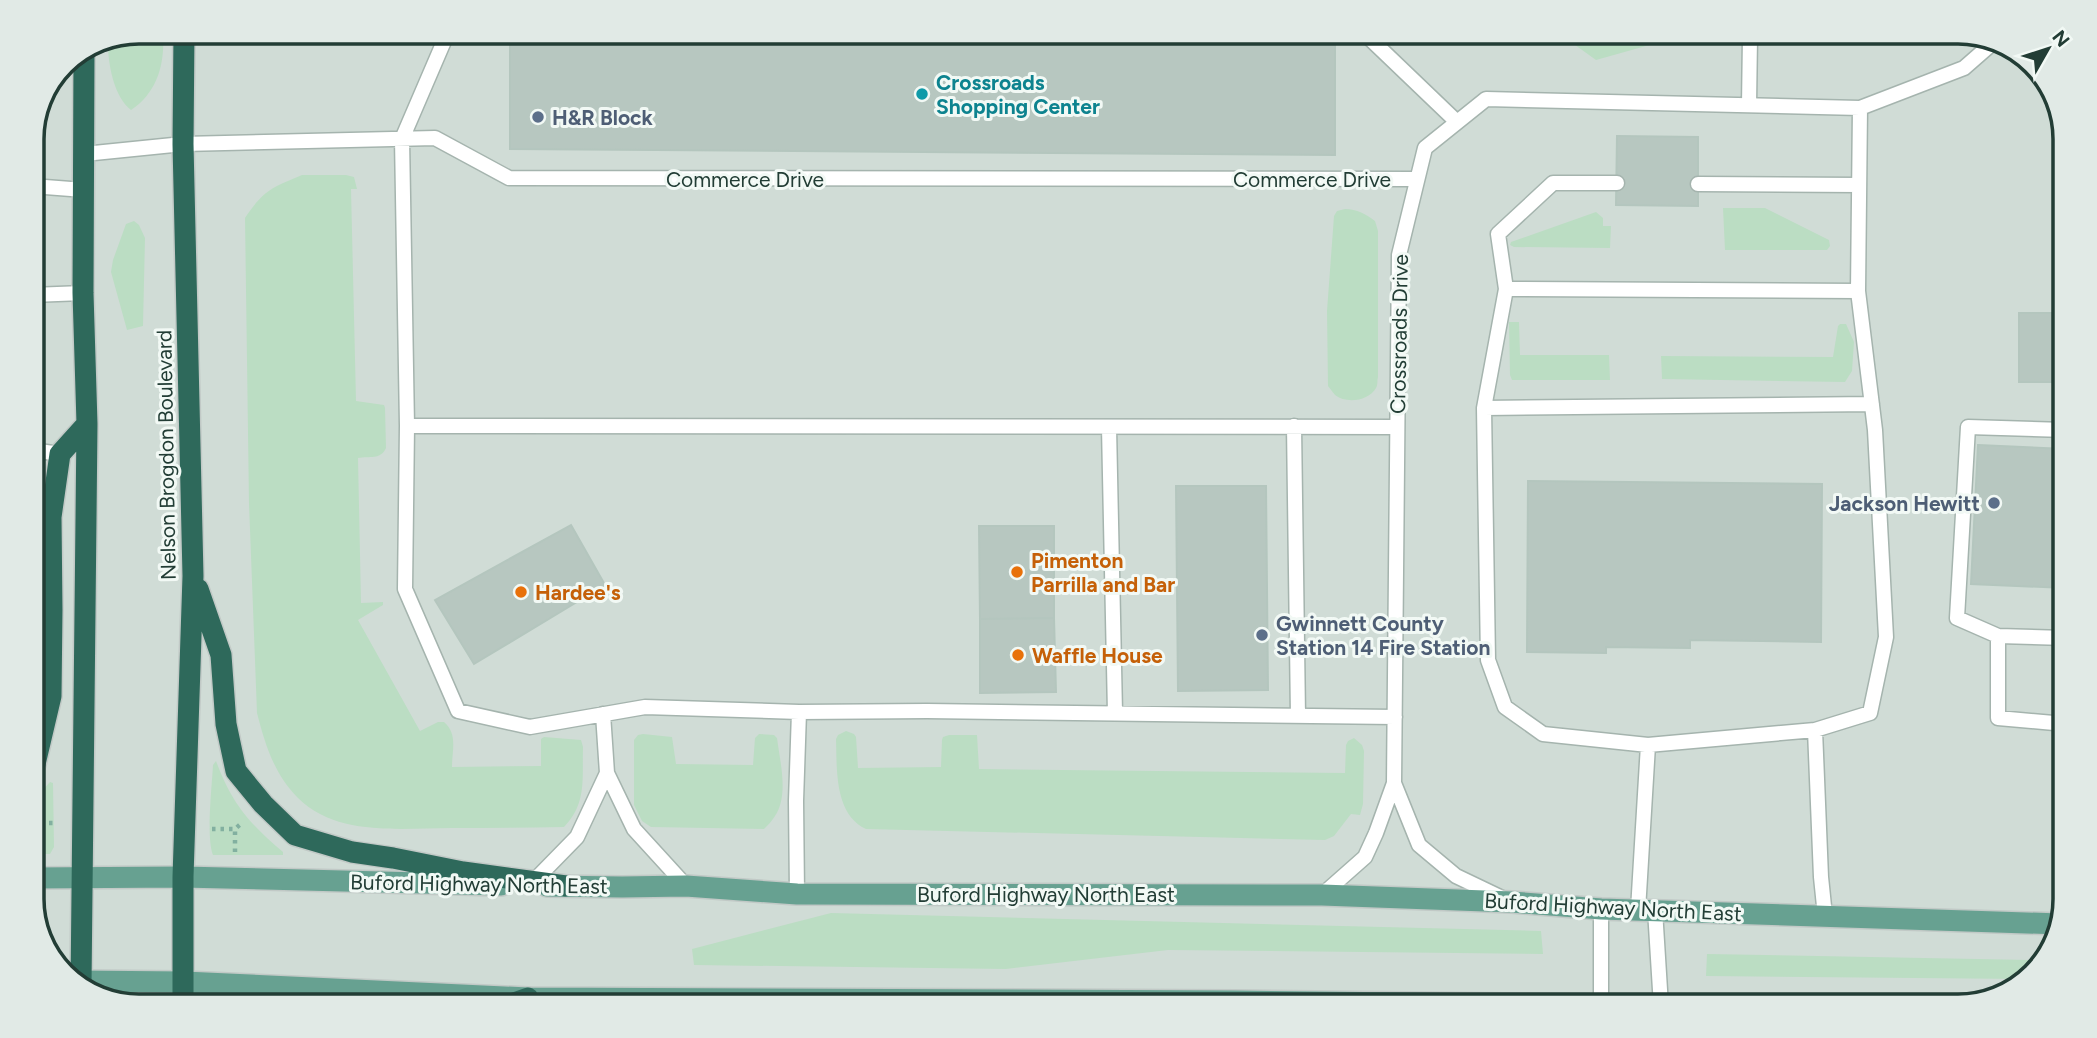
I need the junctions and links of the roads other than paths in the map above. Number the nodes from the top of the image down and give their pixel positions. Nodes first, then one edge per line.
1 (184, 44) edge
2 (443, 44) edge
3 (1376, 44) edge
4 (1750, 44) edge
5 (1986, 48) edge
6 (84, 62) edge
7 (1749, 106) junction
8 (1860, 108) junction
9 (1457, 122) junction
10 (402, 139) junction
11 (183, 144) junction
12 (84, 154) junction
13 (1417, 179) junction
14 (1616, 183) dead end
15 (1698, 184) dead end
16 (1859, 185) junction
17 (44, 187) edge
18 (84, 190) junction
19 (1506, 289) junction
20 (1858, 291) junction
21 (83, 293) junction
22 (44, 295) edge
23 (1872, 404) junction
24 (1484, 408) junction
25 (87, 424) junction
26 (407, 426) junction
27 (1294, 426) junction
28 (1109, 427) junction
29 (1397, 427) junction
30 (2053, 430) edge
31 (44, 452) edge
32 (60, 454) junction
33 (194, 576) junction
34 (1998, 636) junction
35 (2053, 638) edge
36 (799, 712) junction
37 (1115, 713) junction
38 (603, 715) junction
39 (1298, 716) junction
40 (1395, 717) junction
41 (2053, 723) edge
42 (44, 726) edge
43 (1815, 730) junction
44 (1648, 745) junction
45 (607, 774) junction
46 (1394, 783) junction
47 (183, 877) junction
48 (44, 878) edge
49 (83, 878) junction
50 (533, 882) junction
51 (566, 886) junction
52 (686, 886) junction
53 (797, 894) junction
54 (1322, 895) junction
55 (1512, 902) junction
56 (1601, 909) junction
57 (1647, 910) junction
58 (1825, 916) junction
59 (2050, 922) edge
60 (79, 973) edge
61 (184, 982) junction
62 (95, 983) edge
63 (184, 994) edge
64 (442, 994) edge
65 (1601, 994) edge
66 (1659, 994) edge

1 - 11 highway, Nelson Brogdon Boulevard
2 - 10 lane
3 - 9 lane
4 - 7 lane
5 - 8 lane, Crossroads Drive
6 - 12 highway
7 - 8 lane, Crossroads Drive
7 - 9 lane, Crossroads Drive
8 - 16 lane
9 - 13 lane, Crossroads Drive
10 - 11 lane, Commerce Drive
10 - 13 lane, Commerce Drive
10 - 26 lane
11 - 12 lane, Commerce Drive
11 - 33 highway, Nelson Brogdon Boulevard
12 - 18 highway
13 - 29 lane, Crossroads Drive
14 - 19 lane
15 - 16 lane
16 - 20 lane
17 - 18 lane
18 - 21 highway
19 - 20 lane
19 - 24 lane
20 - 23 lane
21 - 22 lane
21 - 25 highway
23 - 24 lane
23 - 43 lane
24 - 44 lane
25 - 32 highway
25 - 49 highway
26 - 28 lane
26 - 38 lane
27 - 28 lane
27 - 29 lane
27 - 39 lane
28 - 37 lane
29 - 40 lane, Crossroads Drive
30 - 34 lane
31 - 32 lane
32 - 42 highway
33 - 47 highway, Nelson Brogdon Boulevard
33 - 50 highway
34 - 35 lane
34 - 41 lane
36 - 37 lane
36 - 38 lane
36 - 53 lane
37 - 39 lane
38 - 45 lane
39 - 40 lane
40 - 46 lane, Crossroads Drive
43 - 44 lane
43 - 58 lane
44 - 57 lane
45 - 50 lane
45 - 52 lane
46 - 54 lane, Crossroads Drive
46 - 55 lane
47 - 49 main road, Buford Highway North East
47 - 51 main road, Buford Highway North East
47 - 61 highway, Nelson Brogdon Boulevard
48 - 49 main road, Buford Highway North East
49 - 60 highway
50 - 51 highway
51 - 52 main road, Buford Highway North East
52 - 53 main road, Buford Highway North East
53 - 54 main road, Buford Highway North East
54 - 55 main road, Buford Highway North East
55 - 56 main road, Buford Highway North East
56 - 57 main road, Buford Highway North East
56 - 65 lane
57 - 58 main road, Buford Highway North East
57 - 66 lane
58 - 59 main road, Buford Highway North East
61 - 62 main road
61 - 63 highway, Nelson Brogdon Boulevard
61 - 64 main road

